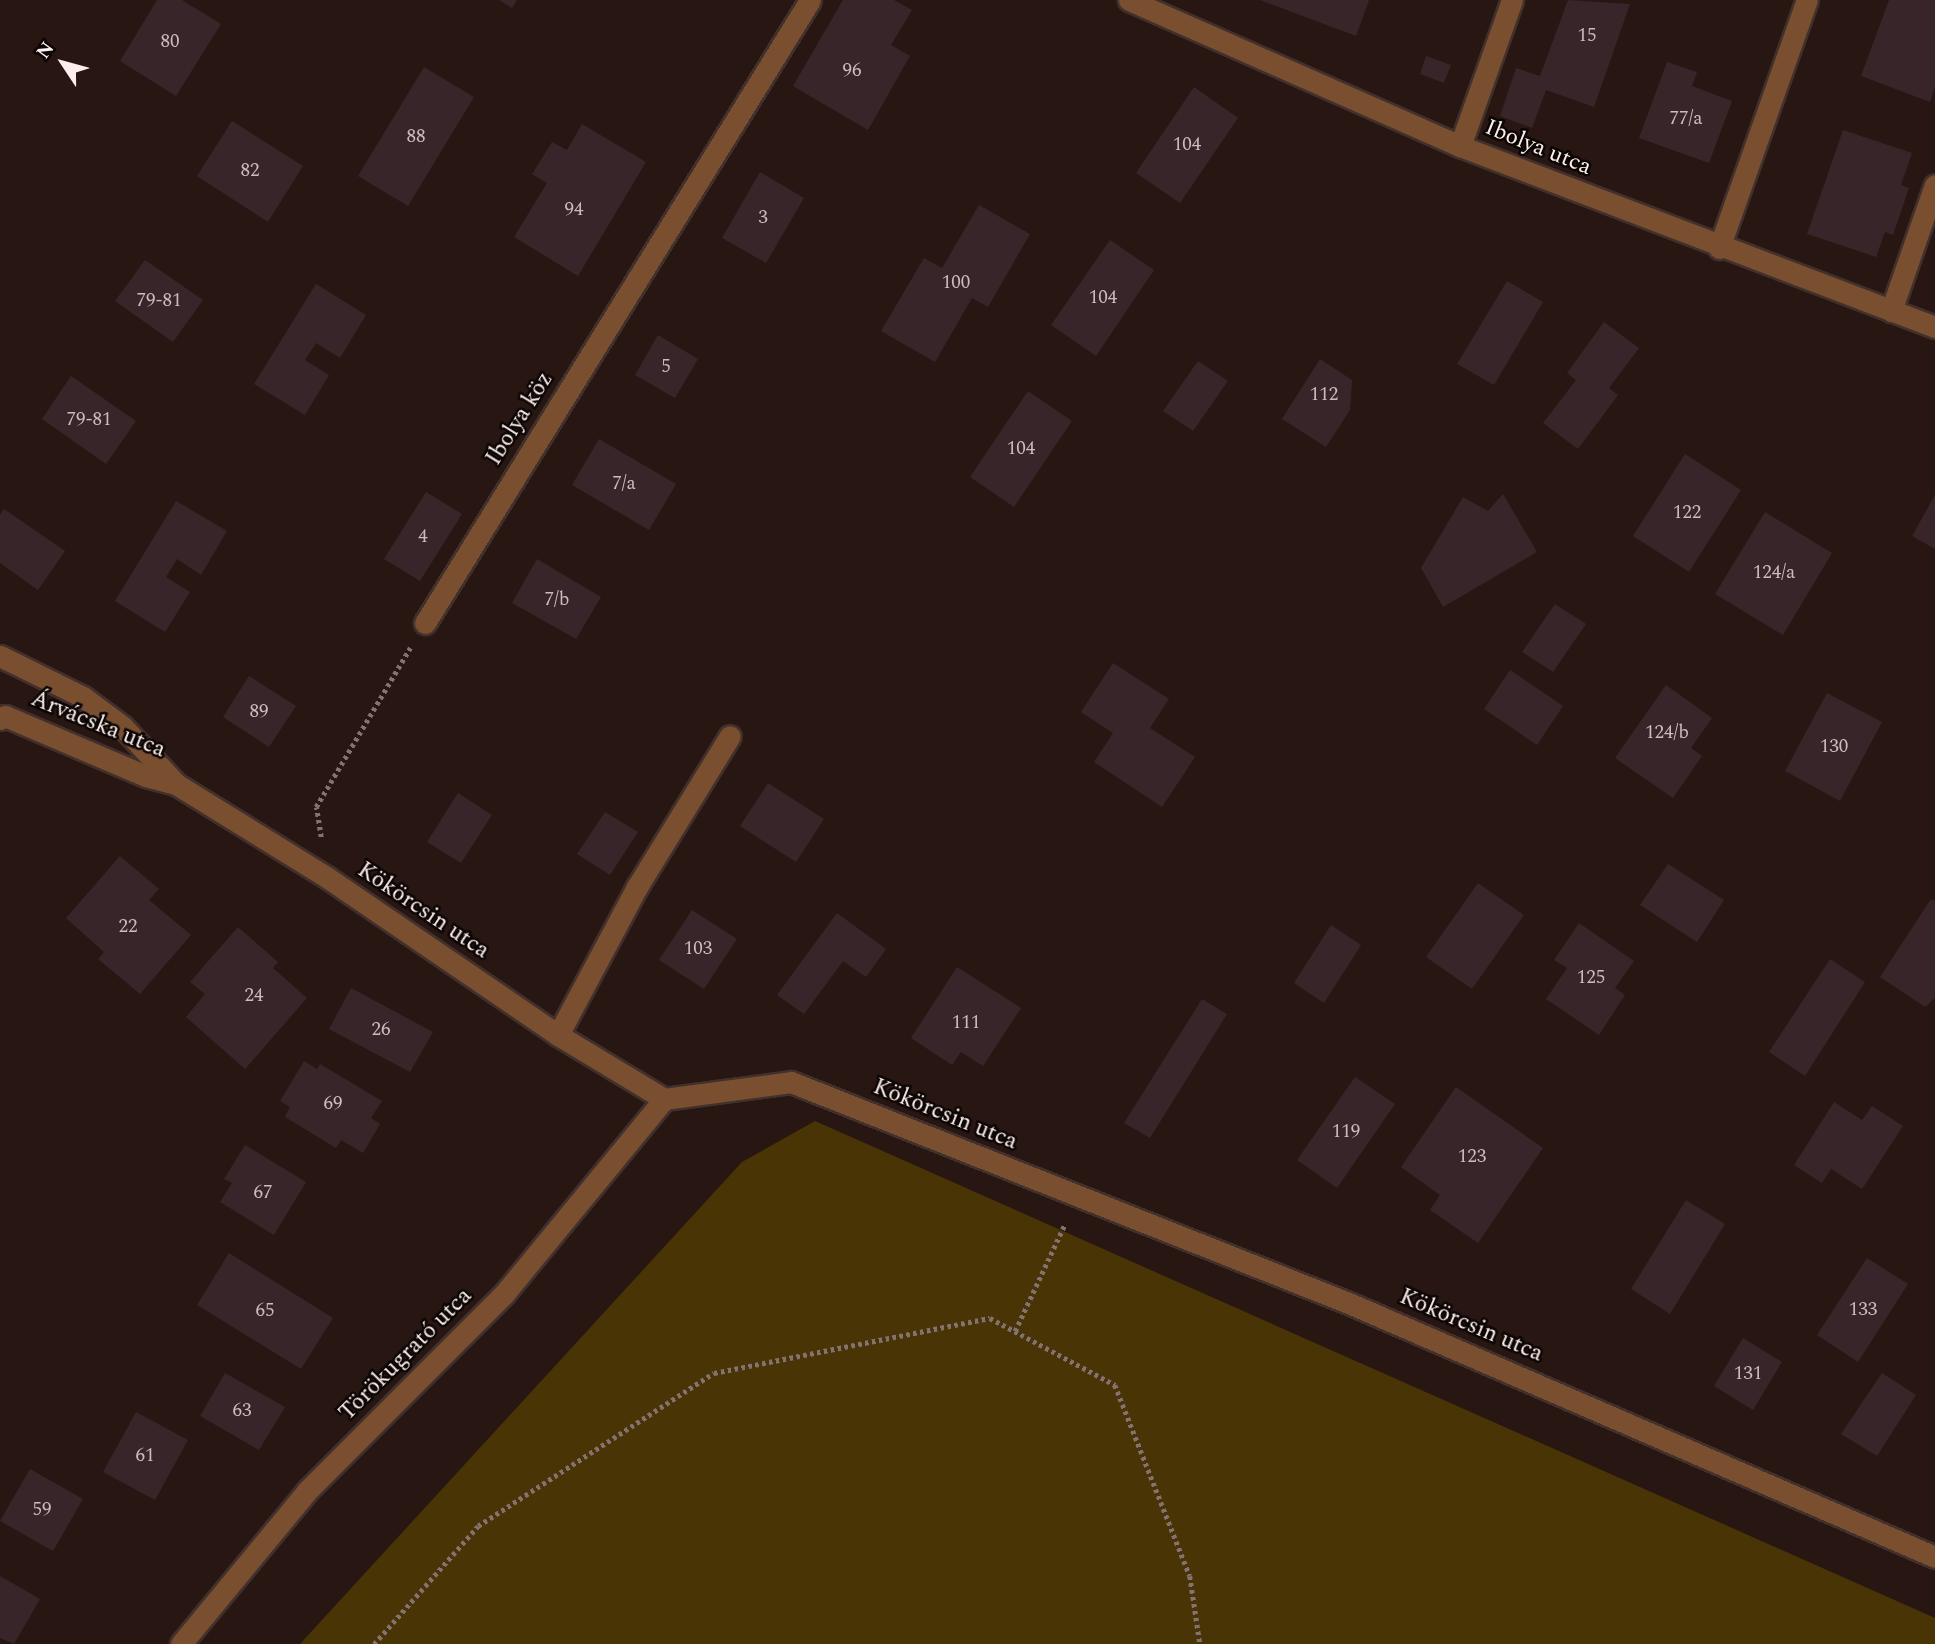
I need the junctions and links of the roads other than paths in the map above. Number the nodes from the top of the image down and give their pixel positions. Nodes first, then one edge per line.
1 (810, 0) edge
2 (1129, 0) edge
3 (1512, 0) edge
4 (1807, 0) edge
5 (1460, 146) junction
6 (1935, 185) edge
7 (1719, 248) junction
8 (1891, 311) junction
9 (1935, 327) edge
10 (425, 623) road end
11 (0, 656) edge
12 (0, 719) edge
13 (730, 736) dead end
14 (176, 784) junction
15 (558, 1035) junction
16 (664, 1099) junction
17 (1935, 1557) edge
18 (181, 1644) edge

1 - 10 street, Ibolya köz
2 - 5 street, Ibolya utca
3 - 5 street
4 - 7 street
5 - 7 street, Ibolya utca
6 - 8 street
7 - 8 street, Ibolya utca
8 - 9 street, Ibolya utca
11 - 14 street, Kökörcsin utca
12 - 14 street, Árvácska utca
13 - 15 street
14 - 15 street, Kökörcsin utca
15 - 16 street, Kökörcsin utca
16 - 17 street, Kökörcsin utca
16 - 18 street, Törökugrató utca

